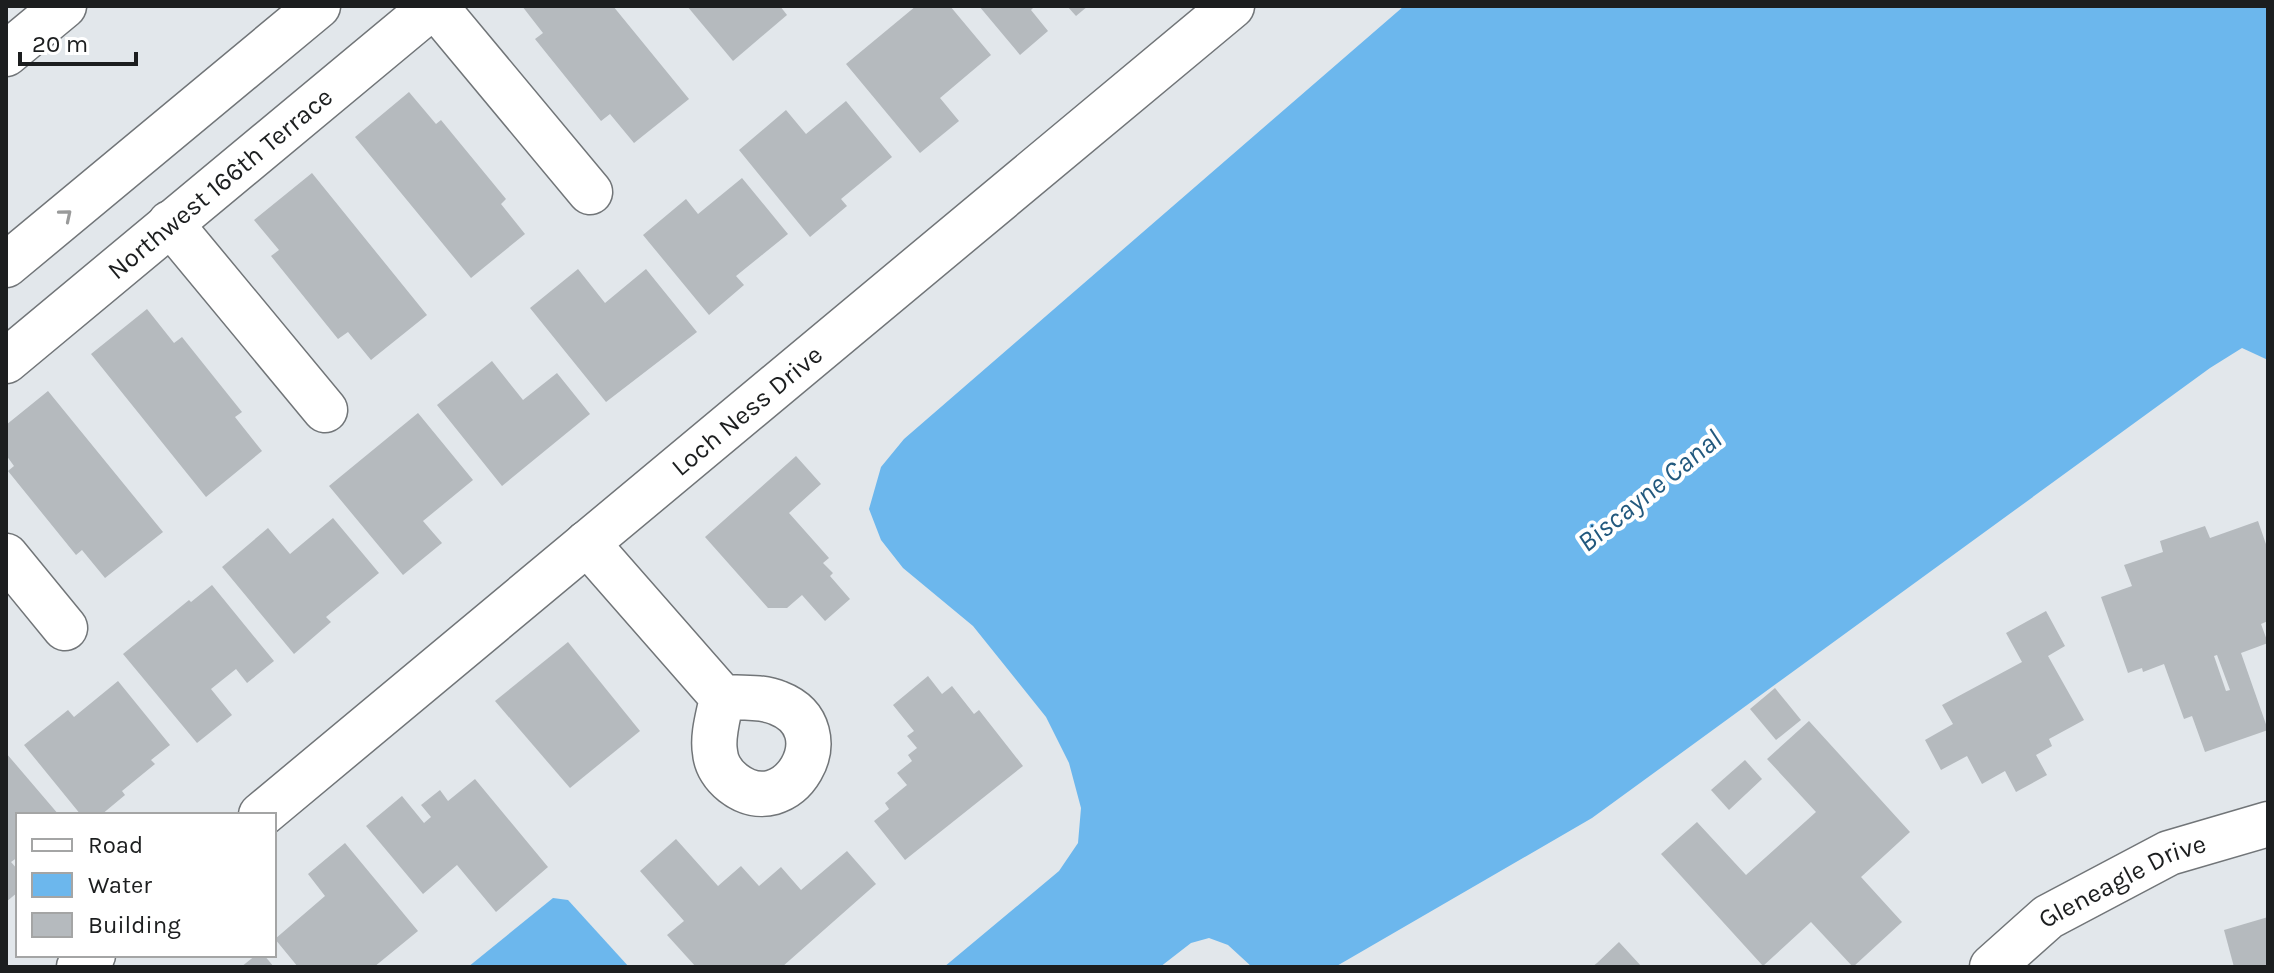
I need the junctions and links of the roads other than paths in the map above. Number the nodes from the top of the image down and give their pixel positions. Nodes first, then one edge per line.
1 (64, 6) edge
2 (318, 6) edge
3 (434, 6) edge
4 (1232, 6) edge
5 (6, 54) edge
6 (590, 192) dead end
7 (170, 223) junction
8 (6, 265) edge
9 (6, 361) edge
10 (325, 410) dead end
11 (587, 543) junction
12 (6, 556) edge
13 (65, 628) dead end
14 (722, 697) dead end
15 (263, 813) edge
16 (2268, 824) edge
17 (1992, 967) edge

1 - 5 main road
8 -> 2 main road
3 - 6 main road
3 - 7 main road, Northwest 166th Terrace
4 - 11 main road, Loch Ness Drive
7 - 9 main road, Northwest 166th Terrace
7 - 10 main road
11 - 14 main road
11 - 15 main road, Loch Ness Drive
12 - 13 main road
16 - 17 main road, Gleneagle Drive

